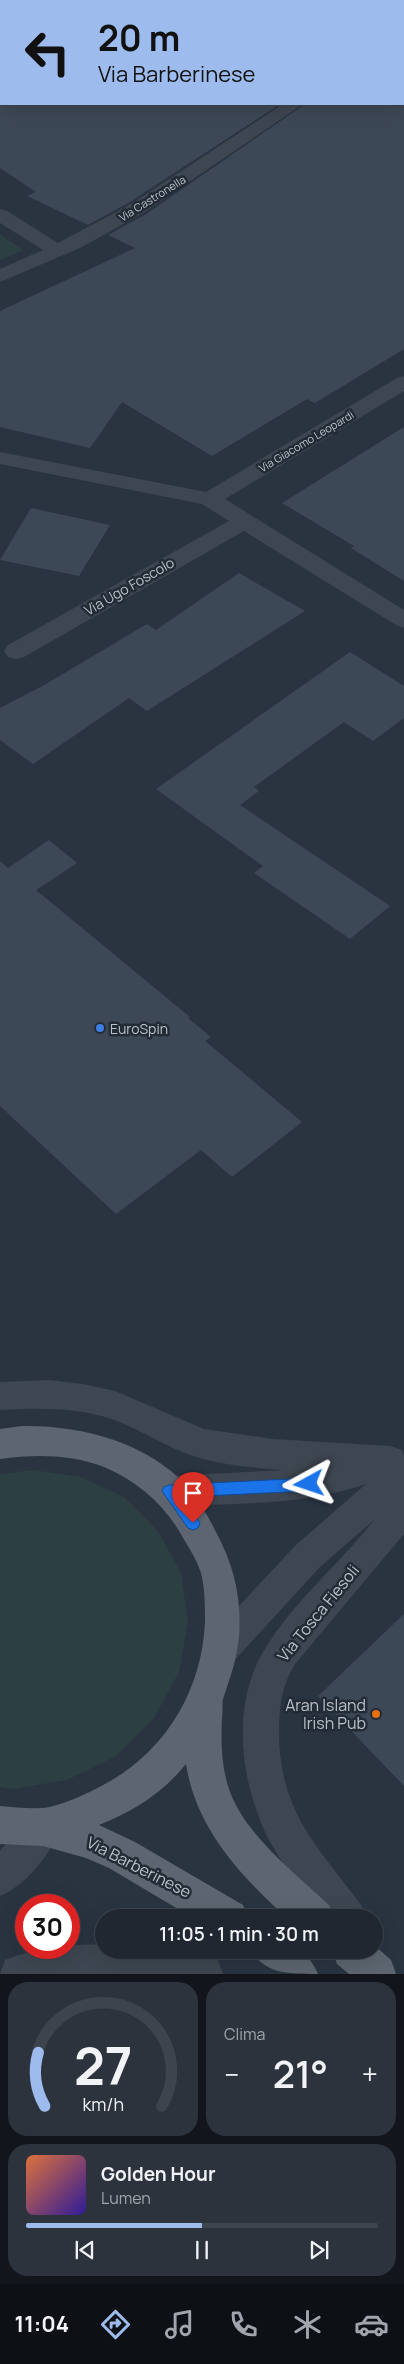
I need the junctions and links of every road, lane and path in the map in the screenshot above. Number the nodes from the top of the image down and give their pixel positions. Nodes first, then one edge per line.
1 (292, 105) edge
2 (0, 215) edge
3 (57, 251) junction
4 (0, 276) edge
5 (404, 382) edge
6 (0, 458) edge
7 (209, 499) junction
8 (243, 522) junction
9 (404, 620) edge
10 (16, 651) dead end
11 (0, 1396) edge
12 (0, 1444) edge
13 (399, 1464) edge
14 (169, 1491) junction
15 (404, 1507) edge
16 (220, 1651) junction
17 (205, 1703) junction
18 (0, 1825) edge
19 (43, 1828) junction
20 (0, 1877) edge
21 (215, 1909) edge
22 (306, 1909) edge
23 (342, 1909) edge
24 (281, 1959) edge
25 (361, 1959) edge
26 (378, 1959) edge
27 (19, 1974) edge
28 (204, 1974) edge
29 (299, 1974) edge
30 (377, 1974) edge
31 (389, 1974) edge

1 - 3 street, Via Castronella
2 - 3 street
3 - 4 street, Via Castronella
5 - 7 street, Via Giacomo Leopardi
6 - 7 street
7 - 8 street
8 - 9 street
8 - 10 street, Via Ugo Foscolo
11 - 13 street
12 - 14 main road, Via Barberinese
13 - 14 street
13 - 16 street
14 - 16 main road, Via Barberinese
15 - 23 street, Via Tosca Fiesoli
16 - 17 main road, Via Barberinese
17 - 19 main road, Via Barberinese
17 - 22 main road, Via Barberinese
18 - 19 main road, Via Barberinese
19 - 20 street
19 - 21 main road, Via Barberinese
24 - 29 main road
25 - 30 main road
26 - 31 street
27 - 28 street

